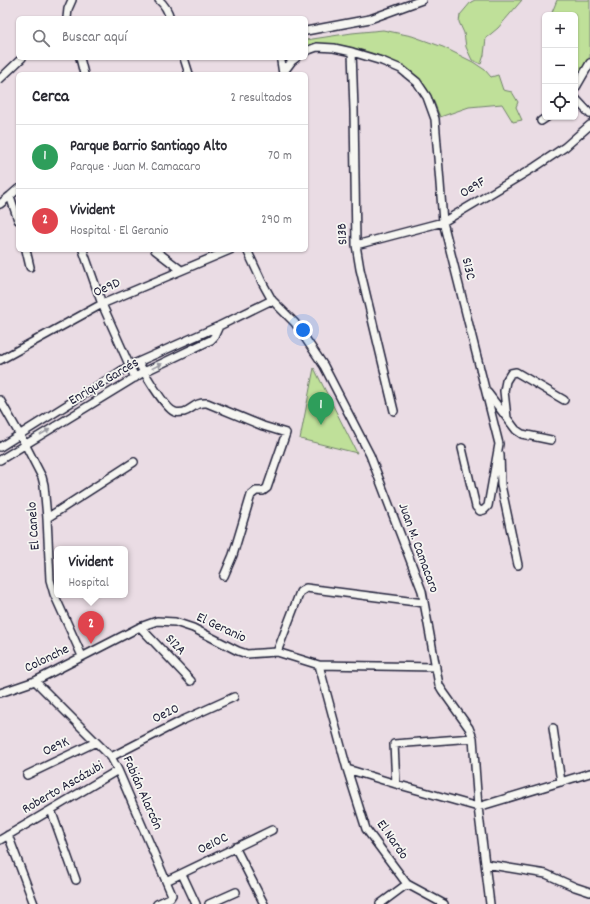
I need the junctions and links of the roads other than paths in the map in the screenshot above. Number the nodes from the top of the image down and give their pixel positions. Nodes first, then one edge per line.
1 (72, 0) edge
2 (160, 0) edge
3 (422, 0) edge
4 (67, 16) edge
5 (169, 16) edge
6 (308, 31) edge
7 (308, 51) edge
8 (352, 52) junction
9 (20, 60) edge
10 (80, 60) edge
11 (185, 60) edge
12 (281, 60) edge
13 (293, 60) edge
14 (590, 63) edge
15 (84, 72) edge
16 (188, 72) edge
17 (283, 72) edge
18 (284, 72) edge
19 (0, 79) edge
20 (578, 84) edge
21 (578, 101) edge
22 (590, 114) edge
23 (590, 125) edge
24 (16, 191) edge
25 (10, 196) junction
26 (0, 204) edge
27 (16, 214) edge
28 (443, 222) junction
29 (356, 245) junction
30 (26, 252) edge
31 (84, 252) edge
32 (158, 252) edge
33 (225, 252) edge
34 (249, 252) edge
35 (30, 267) dead end
36 (181, 270) junction
37 (272, 300) junction
38 (102, 304) junction
39 (219, 326) junction
40 (0, 360) edge
41 (138, 362) junction
42 (129, 366) junction
43 (144, 372) junction
44 (135, 378) junction
45 (486, 390) junction
46 (0, 400) edge
47 (564, 400) dead end
48 (394, 411) dead end
49 (507, 418) junction
50 (20, 435) junction
51 (552, 440) dead end
52 (25, 444) junction
53 (499, 444) junction
54 (0, 447) edge
55 (462, 448) dead end
56 (0, 460) edge
57 (134, 462) dead end
58 (46, 518) junction
59 (518, 565) dead end
60 (224, 576) dead end
61 (54, 589) edge
62 (58, 598) edge
63 (424, 603) junction
64 (140, 627) junction
65 (277, 652) junction
66 (82, 656) junction
67 (319, 665) junction
68 (436, 667) junction
69 (35, 681) junction
70 (191, 681) dead end
71 (0, 693) edge
72 (234, 697) dead end
73 (553, 728) dead end
74 (473, 738) junction
75 (96, 742) junction
76 (111, 757) junction
77 (347, 769) junction
78 (118, 770) junction
79 (590, 773) edge
80 (27, 775) dead end
81 (561, 782) junction
82 (396, 784) junction
83 (478, 807) junction
84 (51, 810) junction
85 (272, 830) dead end
86 (8, 835) junction
87 (0, 840) edge
88 (235, 847) junction
89 (485, 864) junction
90 (182, 874) junction
91 (76, 880) dead end
92 (166, 881) junction
93 (407, 884) junction
94 (236, 892) dead end
95 (590, 892) edge
96 (34, 904) edge
97 (157, 904) edge
98 (196, 904) edge
99 (209, 904) edge
100 (264, 904) edge
101 (380, 904) edge
102 (444, 904) edge
103 (490, 904) edge

1 - 4 street
2 - 5 street
3 - 6 street
7 - 8 street, S13C
8 - 28 street, S13C
8 - 29 street, S13B
9 - 19 street
10 - 15 street
11 - 16 street
12 - 17 street
13 - 18 street
14 - 20 street
21 - 22 street
23 - 28 street, Oe9F
24 - 25 street
25 - 26 street
25 - 27 street
28 - 29 street, Oe9F
28 - 45 street, S13C
29 - 48 street, S13B
30 - 35 street
31 - 38 street
32 - 36 street
33 - 36 street, Oe9D
34 - 37 street, Juan M. Camacaro
36 - 38 street, Oe9D
37 - 39 street, Enrique Garcés
37 - 63 street, Juan M. Camacaro
38 - 40 street, Oe9D
38 - 42 street
39 - 41 street, Enrique Garcés
43 -> 39 street, Enrique Garcés
41 - 42 street, Enrique Garcés
41 - 43 street
42 - 44 street
42 - 50 street, Enrique Garcés
43 - 44 street, Enrique Garcés
43 - 60 street
52 -> 44 street, Enrique Garcés
45 - 49 street
45 - 53 street, S13C
46 - 50 street, El Canelo
47 - 49 street
49 - 51 street
50 - 52 street, El Canelo
50 - 54 street, Enrique Garcés
52 - 56 street, Enrique Garcés
52 - 58 street, El Canelo
53 - 55 street, S13C
53 - 59 street
57 - 58 street
58 - 61 street, El Canelo
62 - 66 street, El Canelo
63 - 65 street
63 - 68 street, Juan M. Camacaro
64 - 65 street, El Geranio
64 - 66 street, El Geranio
64 - 70 street, S12A
65 - 67 street, El Geranio
66 - 69 street, Colonche
67 - 68 street, El Geranio
67 - 77 street
68 - 74 street, Juan M. Camacaro
69 - 71 street, Colonche
69 - 75 street, Fabián Alarcón
72 - 76 street, Oe20
73 - 81 street
74 - 82 street
74 - 83 street, Juan M. Camacaro
75 - 76 street, Fabián Alarcón
75 - 80 street, Oe9K
76 - 78 street, Fabián Alarcón
77 - 82 street
77 - 93 street, El Nardo
78 - 84 street, Roberto Ascázubi
78 - 92 street, Fabián Alarcón
79 - 81 street
81 - 83 street
82 - 83 street
83 - 89 street, Juan M. Camacaro
84 - 86 street, Roberto Ascázubi
84 - 91 street
85 - 88 street, Oe10C
86 - 87 street, Roberto Ascázubi
86 - 96 street
88 - 90 street, Oe10C
88 - 100 street
89 - 95 street
89 - 103 street, Juan M. Camacaro
90 - 92 street, Oe10C
90 - 98 street
92 - 97 street, Fabián Alarcón
93 - 101 street
93 - 102 street, El Nardo
94 - 99 street

